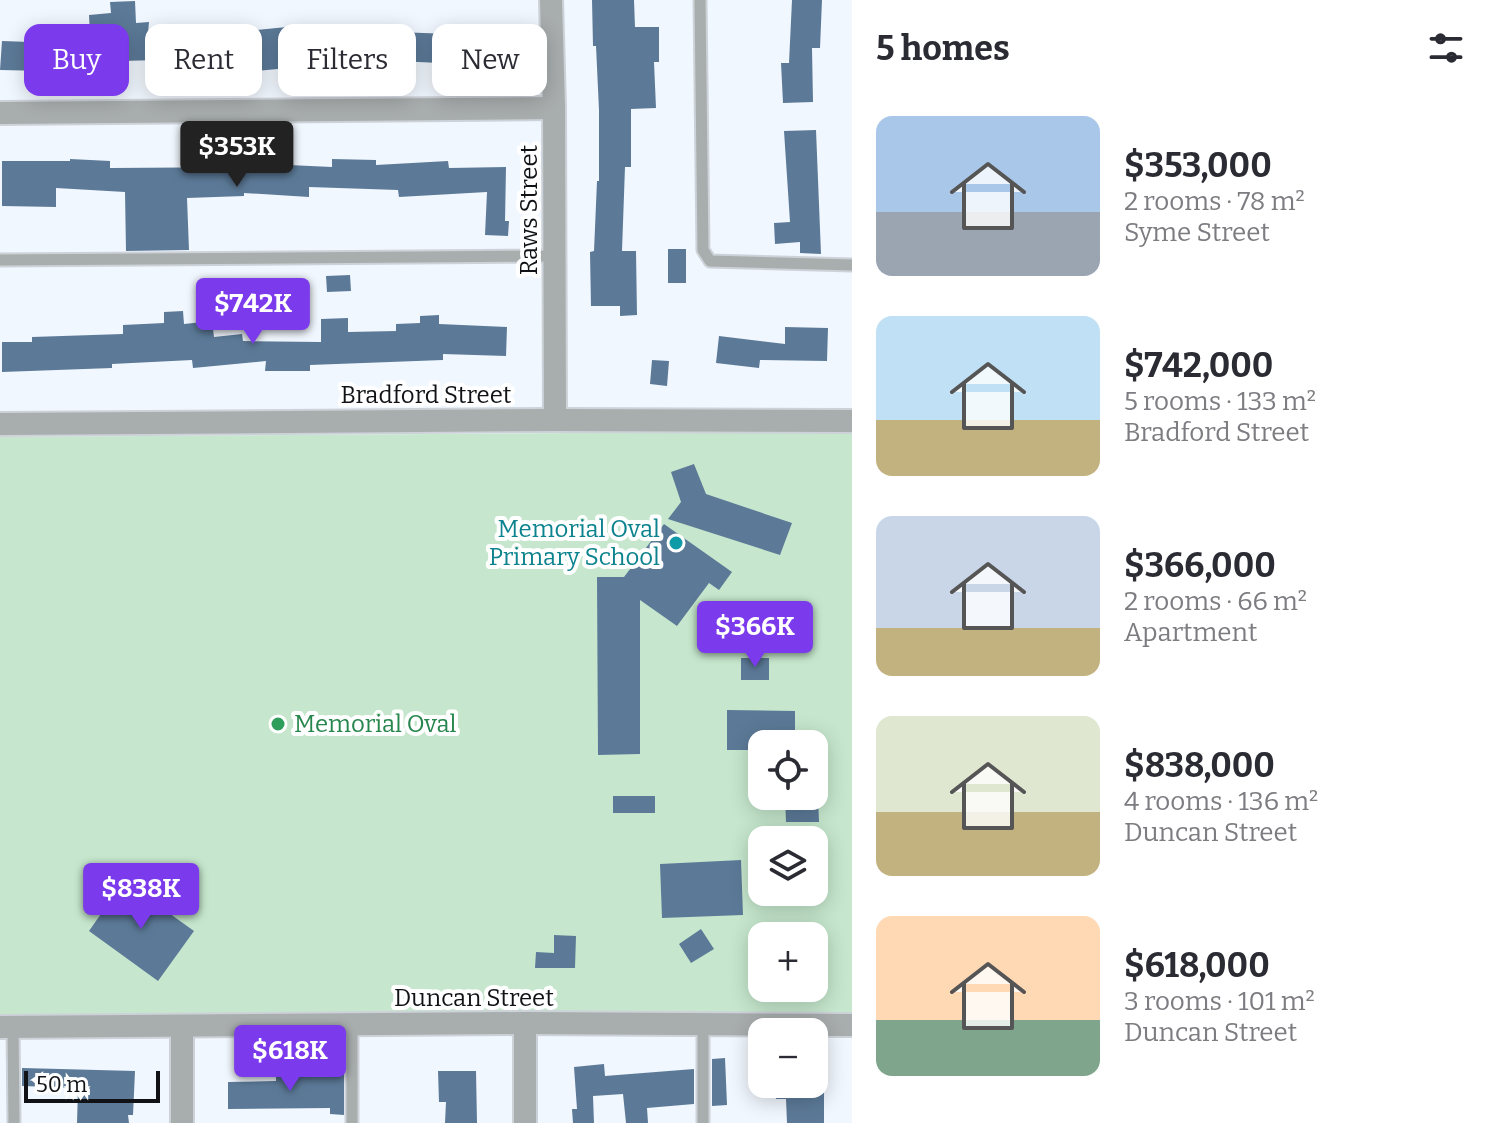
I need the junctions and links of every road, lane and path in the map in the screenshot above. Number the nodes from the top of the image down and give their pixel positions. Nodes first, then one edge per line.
1 (551, 0) edge
2 (700, 0) edge
3 (554, 108) junction
4 (0, 113) edge
5 (555, 256) junction
6 (0, 260) edge
7 (852, 265) edge
8 (555, 420) junction
9 (852, 421) edge
10 (0, 424) edge
11 (525, 1023) junction
12 (352, 1024) junction
13 (703, 1024) junction
14 (852, 1025) edge
15 (182, 1026) junction
16 (7, 1027) edge
17 (14, 1123) edge
18 (182, 1123) edge
19 (352, 1123) edge
20 (525, 1123) edge
21 (703, 1123) edge

1 - 3 street, Raws Street
2 - 7 lane
3 - 4 street
3 - 5 street, Raws Street
5 - 6 lane
5 - 8 street, Raws Street
8 - 9 street, Bradford Street
8 - 10 street, Bradford Street
11 - 12 street, Duncan Street
11 - 13 street, Duncan Street
11 - 20 street
12 - 15 street, Duncan Street
12 - 19 lane
13 - 14 street, Duncan Street
13 - 21 lane
15 - 16 street, Duncan Street
15 - 18 street
16 - 17 lane

